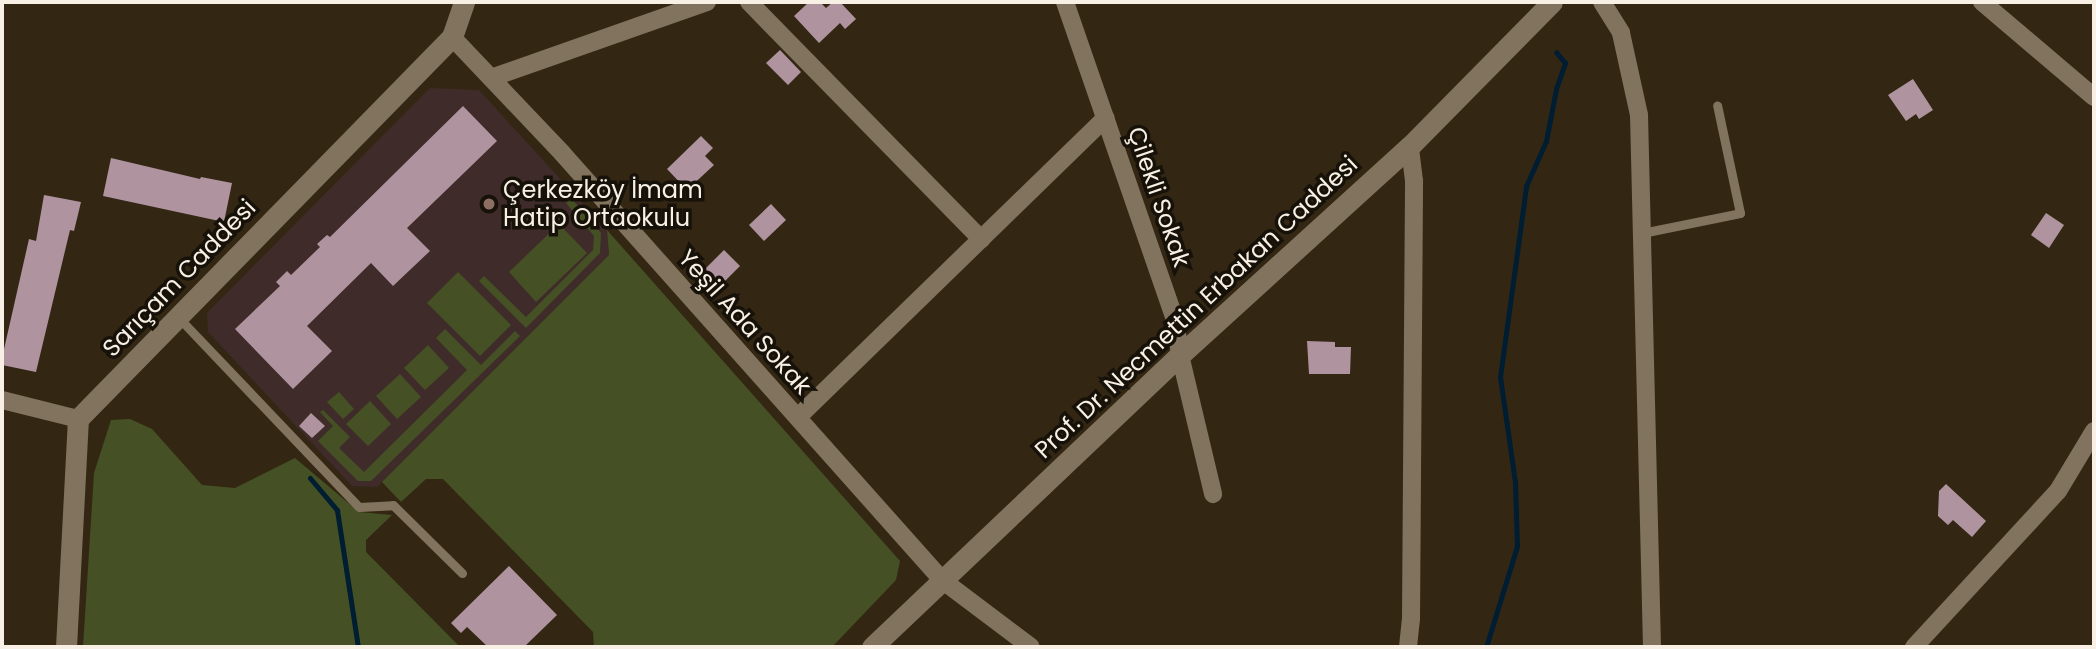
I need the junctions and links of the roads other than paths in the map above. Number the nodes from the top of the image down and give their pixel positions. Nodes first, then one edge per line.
1 (707, 2) edge
2 (748, 2) edge
3 (1065, 2) edge
4 (1602, 2) edge
5 (1986, 3) edge
6 (466, 6) edge
7 (1545, 8) edge
8 (452, 37) junction
9 (491, 78) junction
10 (2094, 96) edge
11 (1717, 105) dead end
12 (1105, 118) junction
13 (1410, 146) junction
14 (1642, 233) junction
15 (981, 239) junction
16 (177, 317) junction
17 (1180, 355) junction
18 (2, 400) edge
19 (797, 417) junction
20 (78, 419) junction
21 (2094, 431) edge
22 (1213, 494) dead end
23 (462, 573) dead end
24 (942, 580) junction
25 (66, 647) edge
26 (872, 647) edge
27 (1031, 647) edge
28 (1408, 647) edge
29 (1652, 647) edge
30 (1914, 647) edge

1 - 9 street
2 - 15 street
3 - 12 street, Çilekli Sokak
4 - 14 street
5 - 10 street
6 - 8 street, Sarıçam Caddesi
7 - 13 street, Prof. Dr. Necmettin Erbakan Caddesi
8 - 9 street, Yeşil Ada Sokak
8 - 16 street, Sarıçam Caddesi
9 - 19 street, Yeşil Ada Sokak
11 - 14 lane
12 - 15 street
12 - 17 street, Çilekli Sokak
13 - 17 street, Prof. Dr. Necmettin Erbakan Caddesi
13 - 28 street
14 - 29 street
15 - 19 street
16 - 20 street, Sarıçam Caddesi
16 - 23 lane
17 - 22 street, Çilekli Sokak
17 - 24 street, Prof. Dr. Necmettin Erbakan Caddesi
18 - 20 street
19 - 24 street, Yeşil Ada Sokak
20 - 25 street
21 - 30 street
24 - 26 street, Prof. Dr. Necmettin Erbakan Caddesi
24 - 27 street, Yeşil Ada Sokak

